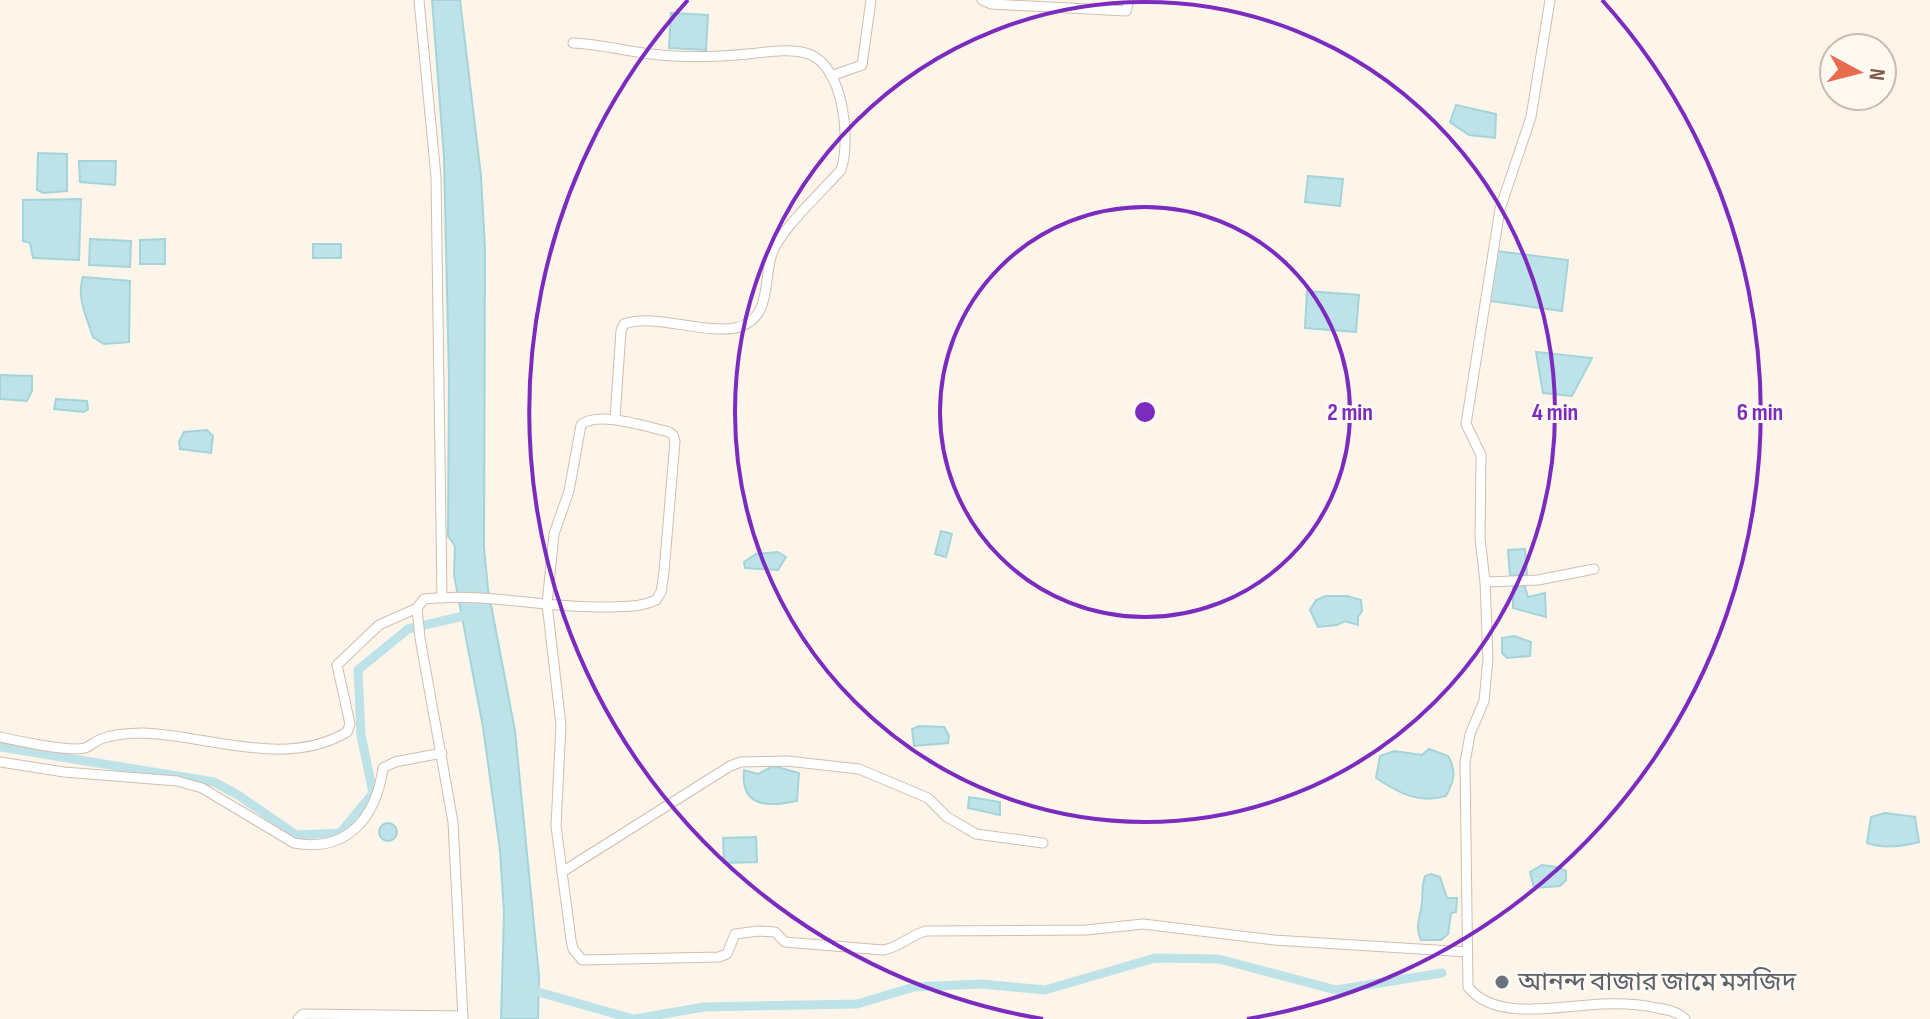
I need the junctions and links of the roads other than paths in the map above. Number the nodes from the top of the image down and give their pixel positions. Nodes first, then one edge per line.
1 (419, 0) edge
2 (871, 0) edge
3 (982, 0) edge
4 (1129, 0) edge
5 (1550, 0) edge
6 (573, 43) dead end
7 (831, 76) junction
8 (615, 418) junction
9 (1594, 569) dead end
10 (1485, 582) junction
11 (442, 598) junction
12 (547, 604) junction
13 (417, 612) junction
14 (0, 737) edge
15 (442, 753) junction
16 (0, 762) edge
17 (1043, 843) dead end
18 (562, 872) junction
19 (1467, 952) junction
20 (463, 1017) edge
21 (298, 1019) edge
22 (1685, 1019) edge

1 - 11 street
2 - 7 street
3 - 4 street
5 - 10 street
6 - 7 street
7 - 8 street
8 - 12 street
8 - 12 street
9 - 10 street
10 - 19 street
11 - 12 street
11 - 13 street
12 - 18 street
13 - 14 street
13 - 15 street
15 - 16 street
15 - 20 street
17 - 18 street
18 - 19 street
19 - 22 street
20 - 21 street

